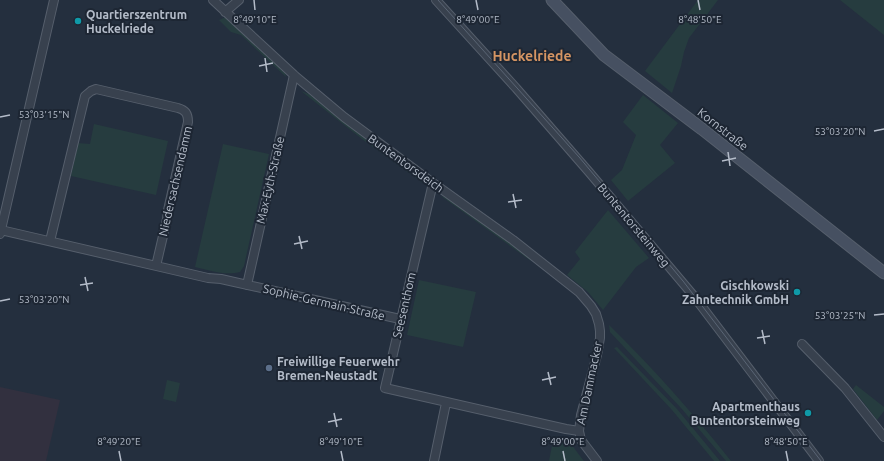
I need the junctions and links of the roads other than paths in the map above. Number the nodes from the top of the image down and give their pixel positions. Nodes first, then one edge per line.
1 (54, 0) edge
2 (213, 0) edge
3 (238, 0) edge
4 (436, 0) edge
5 (552, 0) edge
6 (226, 12) junction
7 (294, 75) junction
8 (433, 183) junction
9 (0, 232) edge
10 (50, 241) junction
11 (156, 266) junction
12 (884, 273) edge
13 (247, 285) junction
14 (400, 319) junction
15 (599, 324) joint
16 (802, 344) dead end
17 (446, 403) junction
18 (579, 431) junction
19 (884, 437) edge
20 (434, 461) edge
21 (597, 461) edge
22 (819, 461) edge

1 - 9 street
2 - 6 street, Buntentorsdeich
3 - 6 street
4 - 22 street, Buntentorsteinweg
5 - 12 street, Kornstraße
6 - 7 street, Buntentorsdeich
7 - 8 street, Buntentorsdeich
7 - 13 street, Max-Eyth-Straße
8 - 14 street, Seesenthom
8 - 15 street, Buntentorsdeich
9 - 10 street
10 - 11 street
10 - 11 street, Niedersachsendamm
11 - 13 street
13 - 14 street, Sophie-Germain-Straße
14 - 17 street, Seesenthom
15 - 18 street, Am Dammacker
16 - 19 street
17 - 18 street
17 - 20 street
18 - 21 street, Am Dammacker

